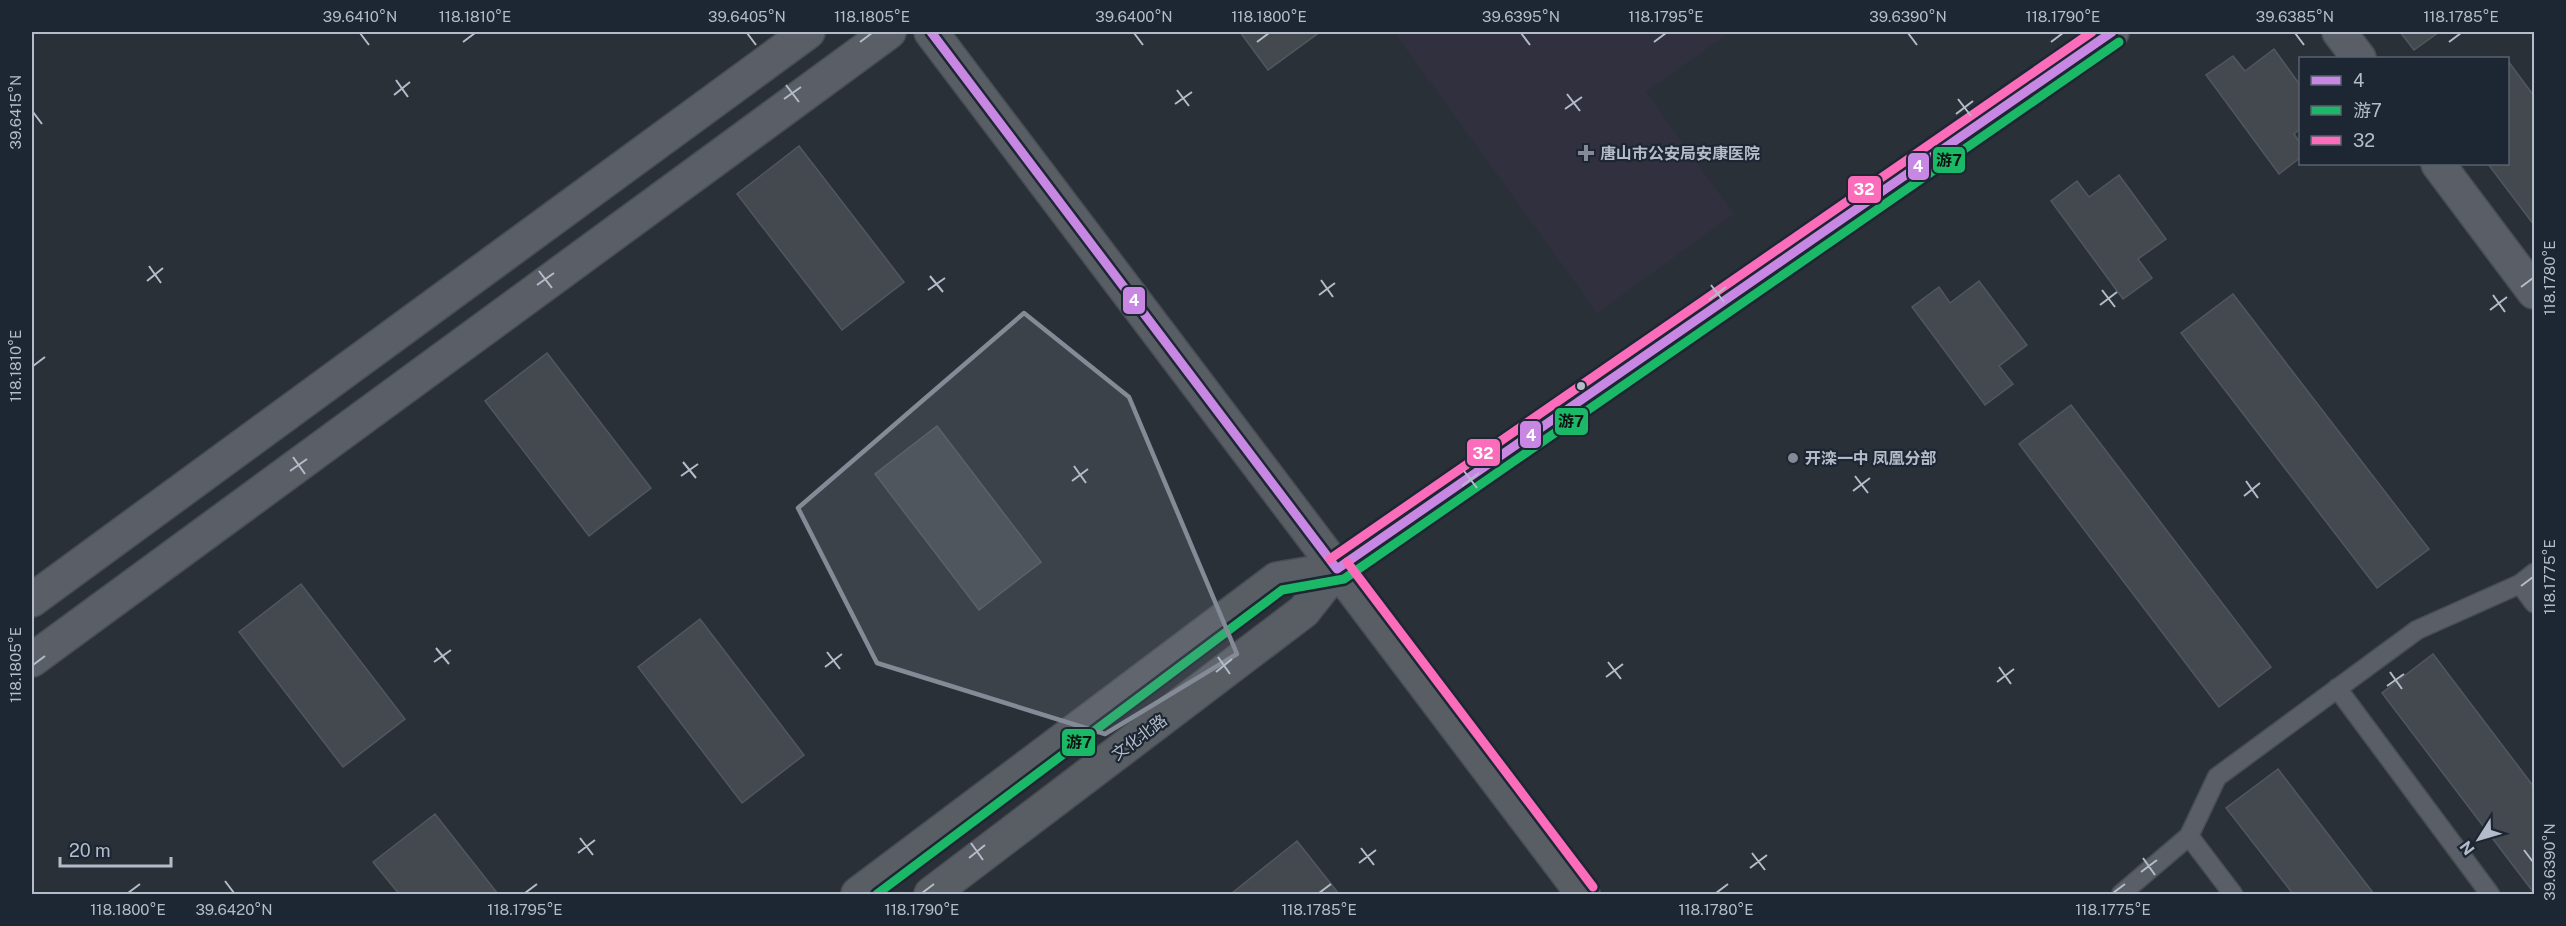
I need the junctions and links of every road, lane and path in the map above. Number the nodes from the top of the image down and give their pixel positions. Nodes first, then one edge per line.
1 (808, 32) edge
2 (889, 32) edge
3 (931, 32) edge
4 (2112, 32) edge
5 (2339, 32) edge
6 (2358, 57) edge
7 (2439, 165) edge
8 (2535, 292) edge
9 (1337, 570) junction
10 (2535, 573) edge
11 (2520, 584) junction
12 (32, 600) edge
13 (2535, 603) edge
14 (32, 660) edge
15 (2337, 688) junction
16 (2189, 836) junction
17 (858, 894) edge
18 (931, 894) edge
19 (1583, 894) edge
20 (2121, 894) edge
21 (2234, 894) edge
22 (2490, 894) edge

1 - 12 street
2 - 14 street
3 - 9 street
4 - 9 street, 文化北路
5 - 6 street
7 - 8 street
9 - 17 street, 文化北路
9 - 18 street, 文化北路
9 - 19 street
10 - 11 lane
11 - 13 lane
11 - 15 lane
15 - 16 lane
15 - 22 lane
16 - 20 lane
16 - 21 lane

